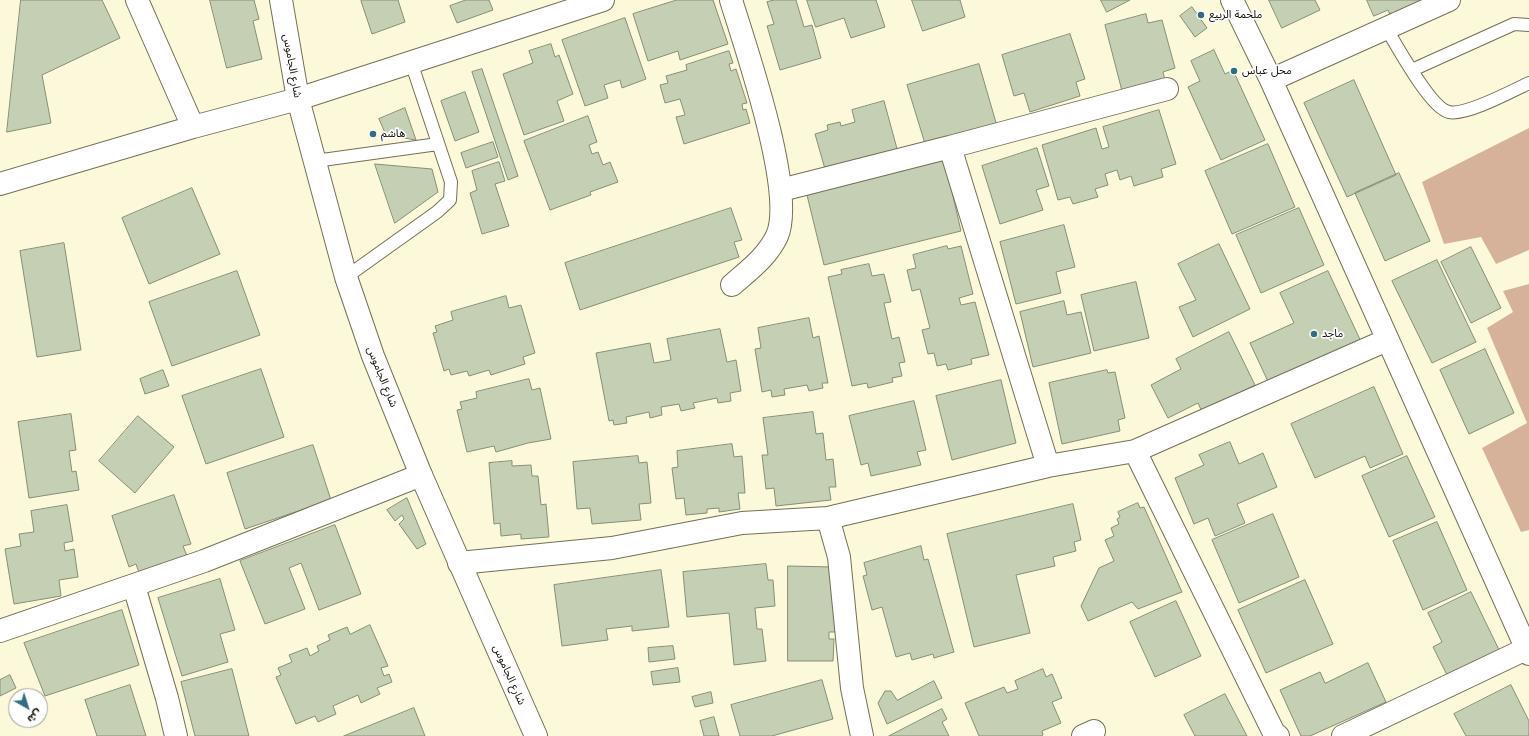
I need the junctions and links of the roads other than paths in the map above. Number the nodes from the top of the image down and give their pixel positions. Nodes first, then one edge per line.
1 (137, 0) edge
2 (282, 0) edge
3 (603, 0) edge
4 (731, 0) edge
5 (1232, 0) edge
6 (1449, 0) edge
7 (1529, 25) edge
8 (1386, 28) junction
9 (411, 62) junction
10 (1412, 70) junction
11 (1271, 80) junction
12 (1529, 83) edge
13 (1167, 89) dead end
14 (298, 99) junction
15 (193, 127) junction
16 (438, 144) junction
17 (950, 147) junction
18 (315, 161) junction
19 (0, 184) edge
20 (781, 190) junction
21 (346, 276) junction
22 (732, 285) dead end
23 (1387, 340) junction
24 (1135, 451) junction
25 (1048, 466) junction
26 (421, 475) junction
27 (828, 518) junction
28 (459, 563) junction
29 (134, 586) junction
30 (0, 631) edge
31 (1528, 651) edge
32 (176, 736) edge
33 (536, 736) edge
34 (862, 736) edge
35 (1278, 736) edge
36 (1342, 736) edge

1 - 15 street
2 - 14 street, شارع الجاموس
3 - 9 street
4 - 20 street
5 - 11 street
6 - 8 street
7 - 10 lane
8 - 10 lane
8 - 11 street
9 - 14 street
9 - 16 lane
10 - 12 lane
11 - 23 street
13 - 17 street
14 - 15 street
14 - 18 street, شارع الجاموس
15 - 19 street
16 - 18 lane
16 - 21 lane
17 - 20 street
17 - 25 street
18 - 21 street, شارع الجاموس
20 - 22 street
21 - 26 street, شارع الجاموس
23 - 24 street
23 - 31 street
24 - 25 street
24 - 35 street
25 - 27 street
26 - 28 street, شارع الجاموس
26 - 29 street
27 - 28 street
27 - 34 street
28 - 33 street, شارع الجاموس
29 - 30 street
29 - 32 street
31 - 36 street

